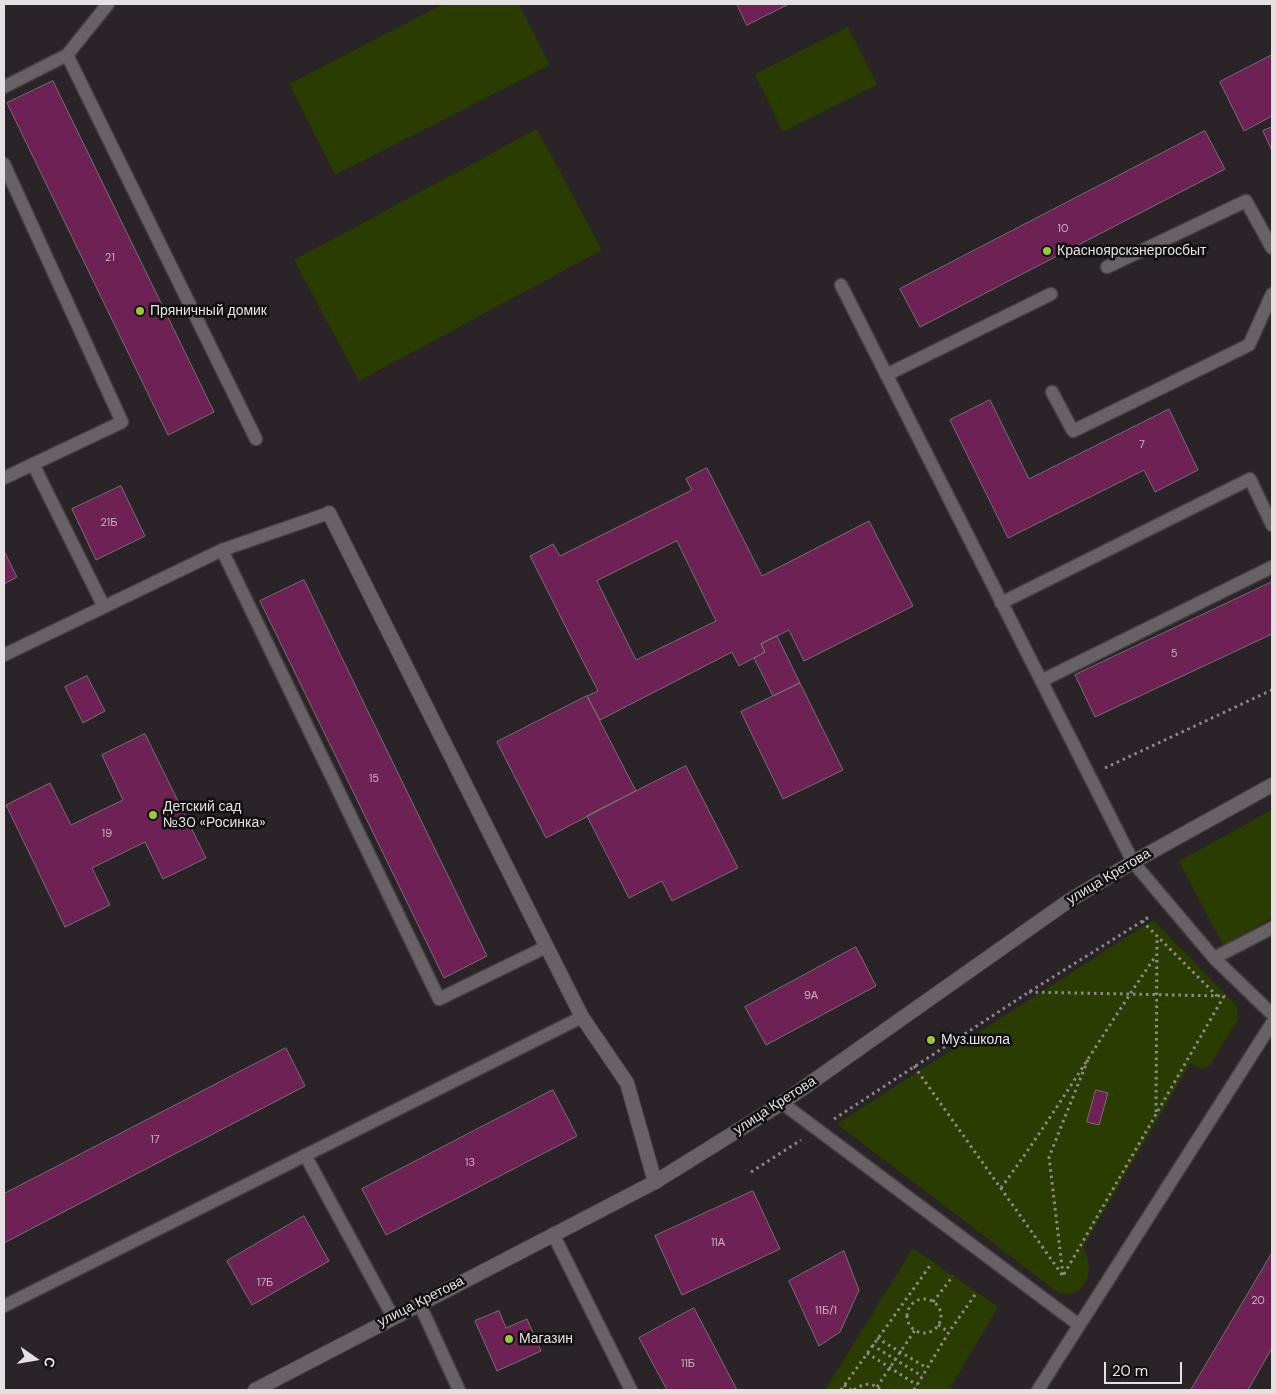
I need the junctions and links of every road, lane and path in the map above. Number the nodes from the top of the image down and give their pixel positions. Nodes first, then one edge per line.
1 (108, 4) edge
2 (67, 55) junction
3 (4, 87) edge
4 (4, 164) edge
5 (1272, 248) edge
6 (1107, 266) dead end
7 (841, 285) dead end
8 (1051, 294) dead end
9 (1272, 294) edge
10 (886, 375) junction
11 (1052, 392) dead end
12 (256, 439) dead end
13 (34, 464) junction
14 (4, 478) edge
15 (329, 513) joint
16 (1272, 525) edge
17 (222, 550) junction
18 (1272, 567) edge
19 (1001, 603) junction
20 (104, 607) junction
21 (4, 655) edge
22 (1041, 680) junction
23 (1272, 690) edge
24 (1089, 776) junction
25 (1272, 785) edge
26 (1133, 862) junction
27 (1149, 917) dead end
28 (1142, 921) junction
29 (1272, 928) edge
30 (1157, 935) junction
31 (546, 947) junction
32 (1157, 954) junction
33 (1214, 958) junction
34 (1028, 992) junction
35 (1129, 994) junction
36 (1157, 995) junction
37 (1217, 996) junction
38 (1272, 1014) edge
39 (582, 1017) junction
40 (1272, 1023) edge
41 (1092, 1050) junction
42 (914, 1066) junction
43 (782, 1103) junction
44 (1156, 1113) junction
45 (818, 1129) junction
46 (305, 1155) junction
47 (751, 1172) dead end
48 (655, 1182) junction
49 (1001, 1188) junction
50 (553, 1234) junction
51 (932, 1263) dead end
52 (953, 1276) dead end
53 (1063, 1276) junction
54 (977, 1292) dead end
55 (903, 1302) junction
56 (933, 1302) junction
57 (419, 1303) junction
58 (4, 1306) edge
59 (910, 1307) junction
60 (393, 1317) junction
61 (938, 1325) junction
62 (1079, 1325) junction
63 (915, 1330) junction
64 (948, 1332) junction
65 (877, 1338) junction
66 (872, 1345) junction
67 (900, 1352) junction
68 (867, 1353) junction
69 (896, 1359) junction
70 (890, 1368) junction
71 (927, 1368) junction
72 (922, 1376) junction
73 (844, 1385) junction
74 (917, 1385) junction
75 (879, 1389) edge
76 (255, 1390) edge
77 (459, 1390) edge
78 (631, 1390) edge
79 (841, 1390) edge
80 (853, 1390) edge
81 (914, 1390) edge
82 (1038, 1390) edge

1 - 2 lane
2 - 3 lane
2 - 12 lane
4 - 13 lane
5 - 6 lane
7 - 10 lane
8 - 10 lane
9 - 11 lane
10 - 19 lane
13 - 14 lane
13 - 20 lane
15 - 17 lane
15 - 31 street
16 - 19 lane
17 - 20 lane
17 - 31 lane
18 - 22 lane
19 - 22 lane
20 - 21 lane
22 - 24 lane
23 - 24 path
24 - 26 lane
25 - 26 street, улица Кретова
26 - 33 lane
26 - 43 street, улица Кретова
27 - 28 path
28 - 30 path
28 - 34 path
29 - 33 lane
30 - 32 path
30 - 37 path
31 - 39 street
32 - 35 path
32 - 36 path
33 - 38 lane
34 - 35 path
34 - 42 path
35 - 36 path
35 - 41 path
36 - 37 path
36 - 44 path
37 - 44 path
39 - 46 lane
39 - 48 street
40 - 62 lane
41 - 49 path
41 - 53 path
42 - 45 path
42 - 49 path
43 - 45 lane
43 - 48 street, улица Кретова
44 - 53 path
45 - 47 path
45 - 62 lane
46 - 58 lane
46 - 60 lane
48 - 50 street, улица Кретова
49 - 53 path
50 - 57 street, улица Кретова
50 - 78 lane
51 - 55 path
52 - 56 path
54 - 64 path
55 - 59 path
55 - 65 path
56 - 59 path
56 - 61 path
57 - 60 street, улица Кретова
57 - 77 lane
59 - 63 path
60 - 76 street, улица Кретова
61 - 63 path
61 - 64 path
62 - 82 lane
63 - 67 path
64 - 71 path
65 - 66 path
65 - 67 path
66 - 68 path
66 - 69 path
67 - 69 path
67 - 71 path
68 - 70 path
68 - 73 path
69 - 70 path
69 - 72 path
70 - 74 path
70 - 75 path
71 - 72 path
72 - 74 path
73 - 79 path
73 - 80 path
74 - 81 path
75 - 80 path

